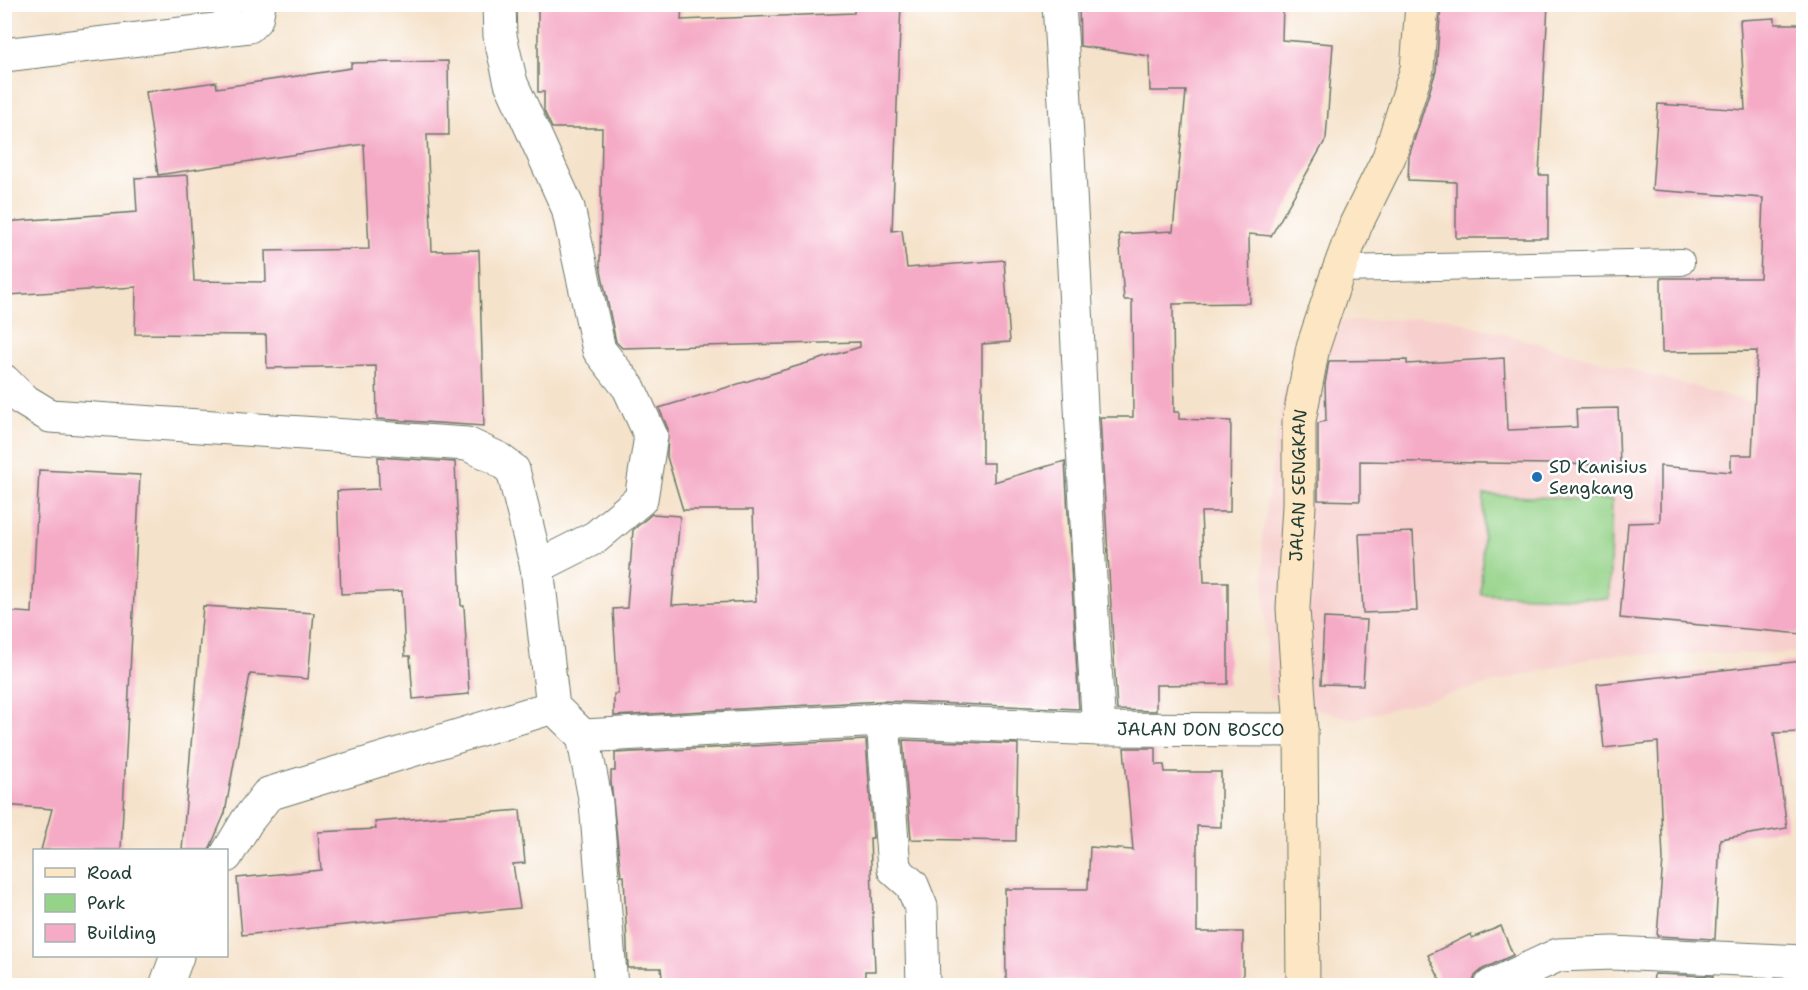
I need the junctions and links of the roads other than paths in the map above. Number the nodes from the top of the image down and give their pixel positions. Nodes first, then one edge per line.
1 (259, 4) edge
2 (499, 4) edge
3 (1059, 4) edge
4 (1422, 4) edge
5 (4, 55) edge
6 (1681, 262) dead end
7 (1339, 269) junction
8 (4, 381) edge
9 (537, 567) junction
10 (553, 707) junction
11 (883, 720) junction
12 (1099, 729) junction
13 (1301, 730) junction
14 (583, 736) junction
15 (228, 853) edge
16 (177, 957) edge
17 (1803, 962) edge
18 (166, 986) edge
19 (611, 986) edge
20 (922, 986) edge
21 (1303, 986) edge
22 (1491, 986) edge

1 - 5 street
2 - 9 street
3 - 12 street
4 - 7 main road, JALAN SENGKAN
6 - 7 lane
7 - 13 main road, JALAN SENGKAN
8 - 9 street
9 - 10 street
10 - 14 street
10 - 15 street
11 - 12 street, JALAN DON BOSCO
11 - 14 street, JALAN DON BOSCO
11 - 20 street
12 - 13 street, JALAN DON BOSCO
13 - 21 main road, JALAN SENGKAN
14 - 19 street
16 - 18 street
17 - 22 street

